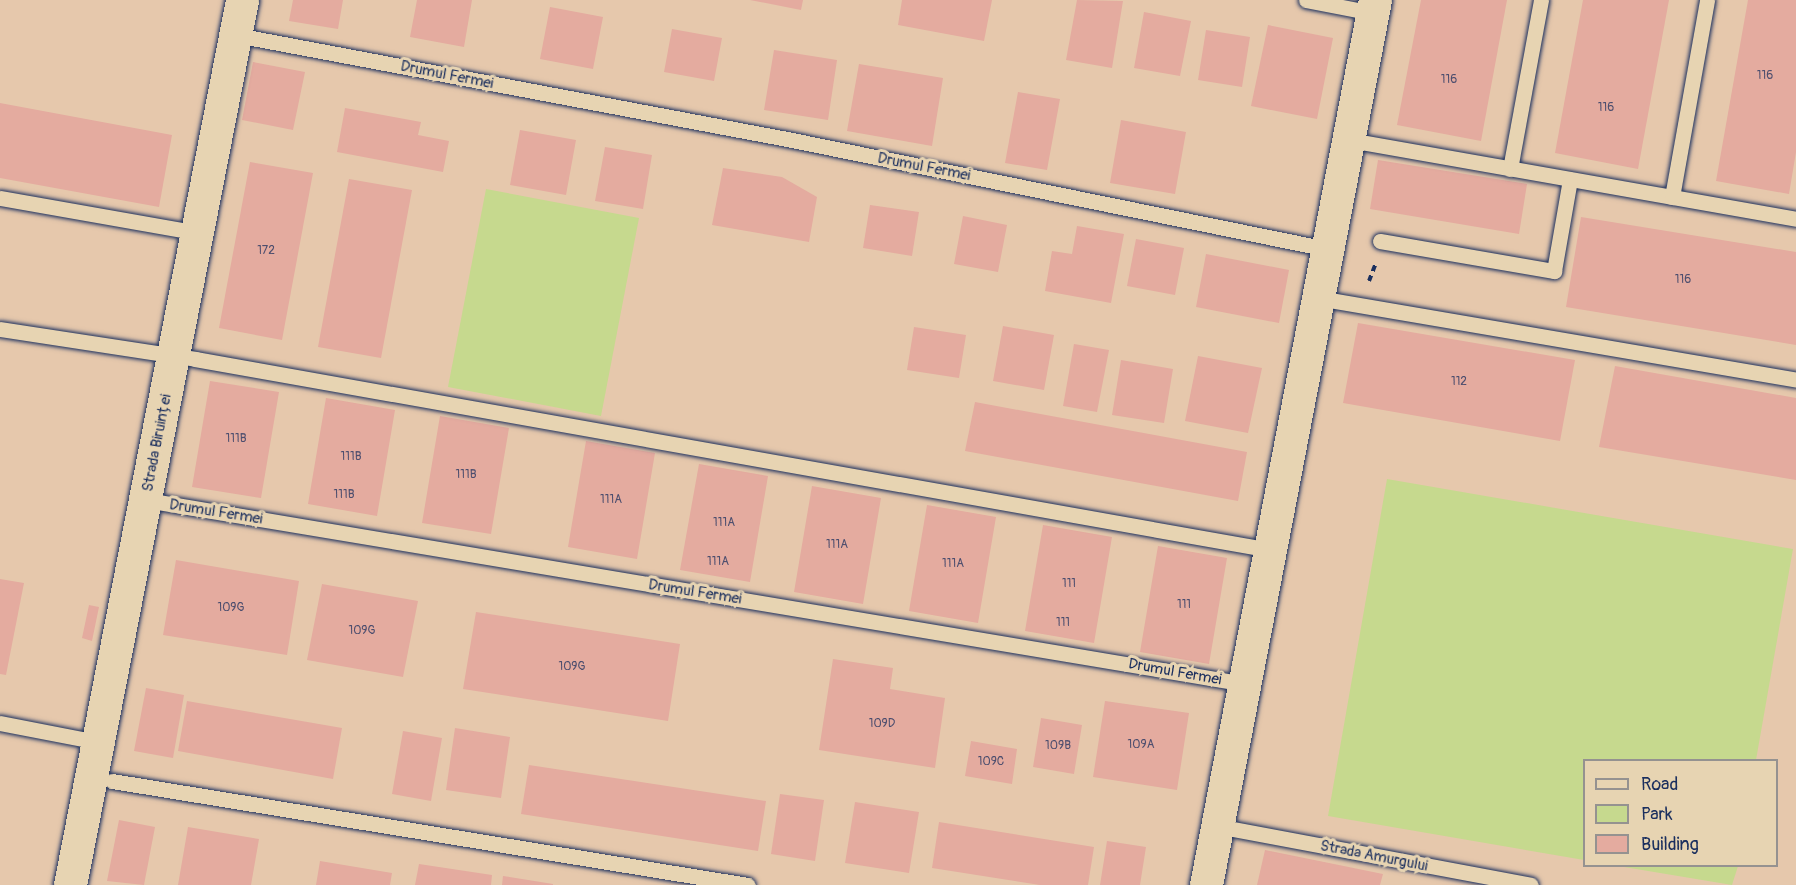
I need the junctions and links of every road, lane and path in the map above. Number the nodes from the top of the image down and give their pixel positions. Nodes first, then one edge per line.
1 (242, 0) edge
2 (1306, 0) edge
3 (1541, 0) edge
4 (1707, 0) edge
5 (1374, 6) edge
6 (236, 35) junction
7 (1349, 140) junction
8 (1510, 169) junction
9 (1570, 179) junction
10 (1672, 197) junction
11 (0, 198) edge
12 (1796, 219) edge
13 (198, 233) junction
14 (1380, 241) joint
15 (1323, 274) junction
16 (0, 329) edge
17 (175, 356) junction
18 (1796, 380) edge
19 (146, 500) junction
20 (1270, 550) junction
21 (1245, 684) junction
22 (0, 723) edge
23 (98, 742) junction
24 (112, 781) dead end
25 (1217, 826) junction
26 (70, 885) edge
27 (748, 885) edge
28 (1206, 885) edge
29 (1531, 885) edge

1 - 6 street, Strada Biruinței
2 - 5 lane
3 - 8 lane
4 - 10 lane
5 - 7 street
6 - 13 street, Strada Biruinței
6 - 15 lane, Drumul Fermei
7 - 8 lane
7 - 15 street
8 - 9 lane
9 - 10 lane
9 - 14 lane
10 - 12 lane
11 - 13 lane
13 - 17 street, Strada Biruinței
14 - 15 path
15 - 18 lane, Drumul Fermei
15 - 20 street
16 - 17 lane
17 - 19 street, Strada Biruinței
17 - 20 lane
19 - 21 lane, Drumul Fermei
19 - 23 street, Strada Biruinței
20 - 21 street
21 - 25 street
22 - 23 lane
23 - 26 street, Strada Biruinței
24 - 27 lane
25 - 28 street
25 - 29 lane, Strada Amurgului

